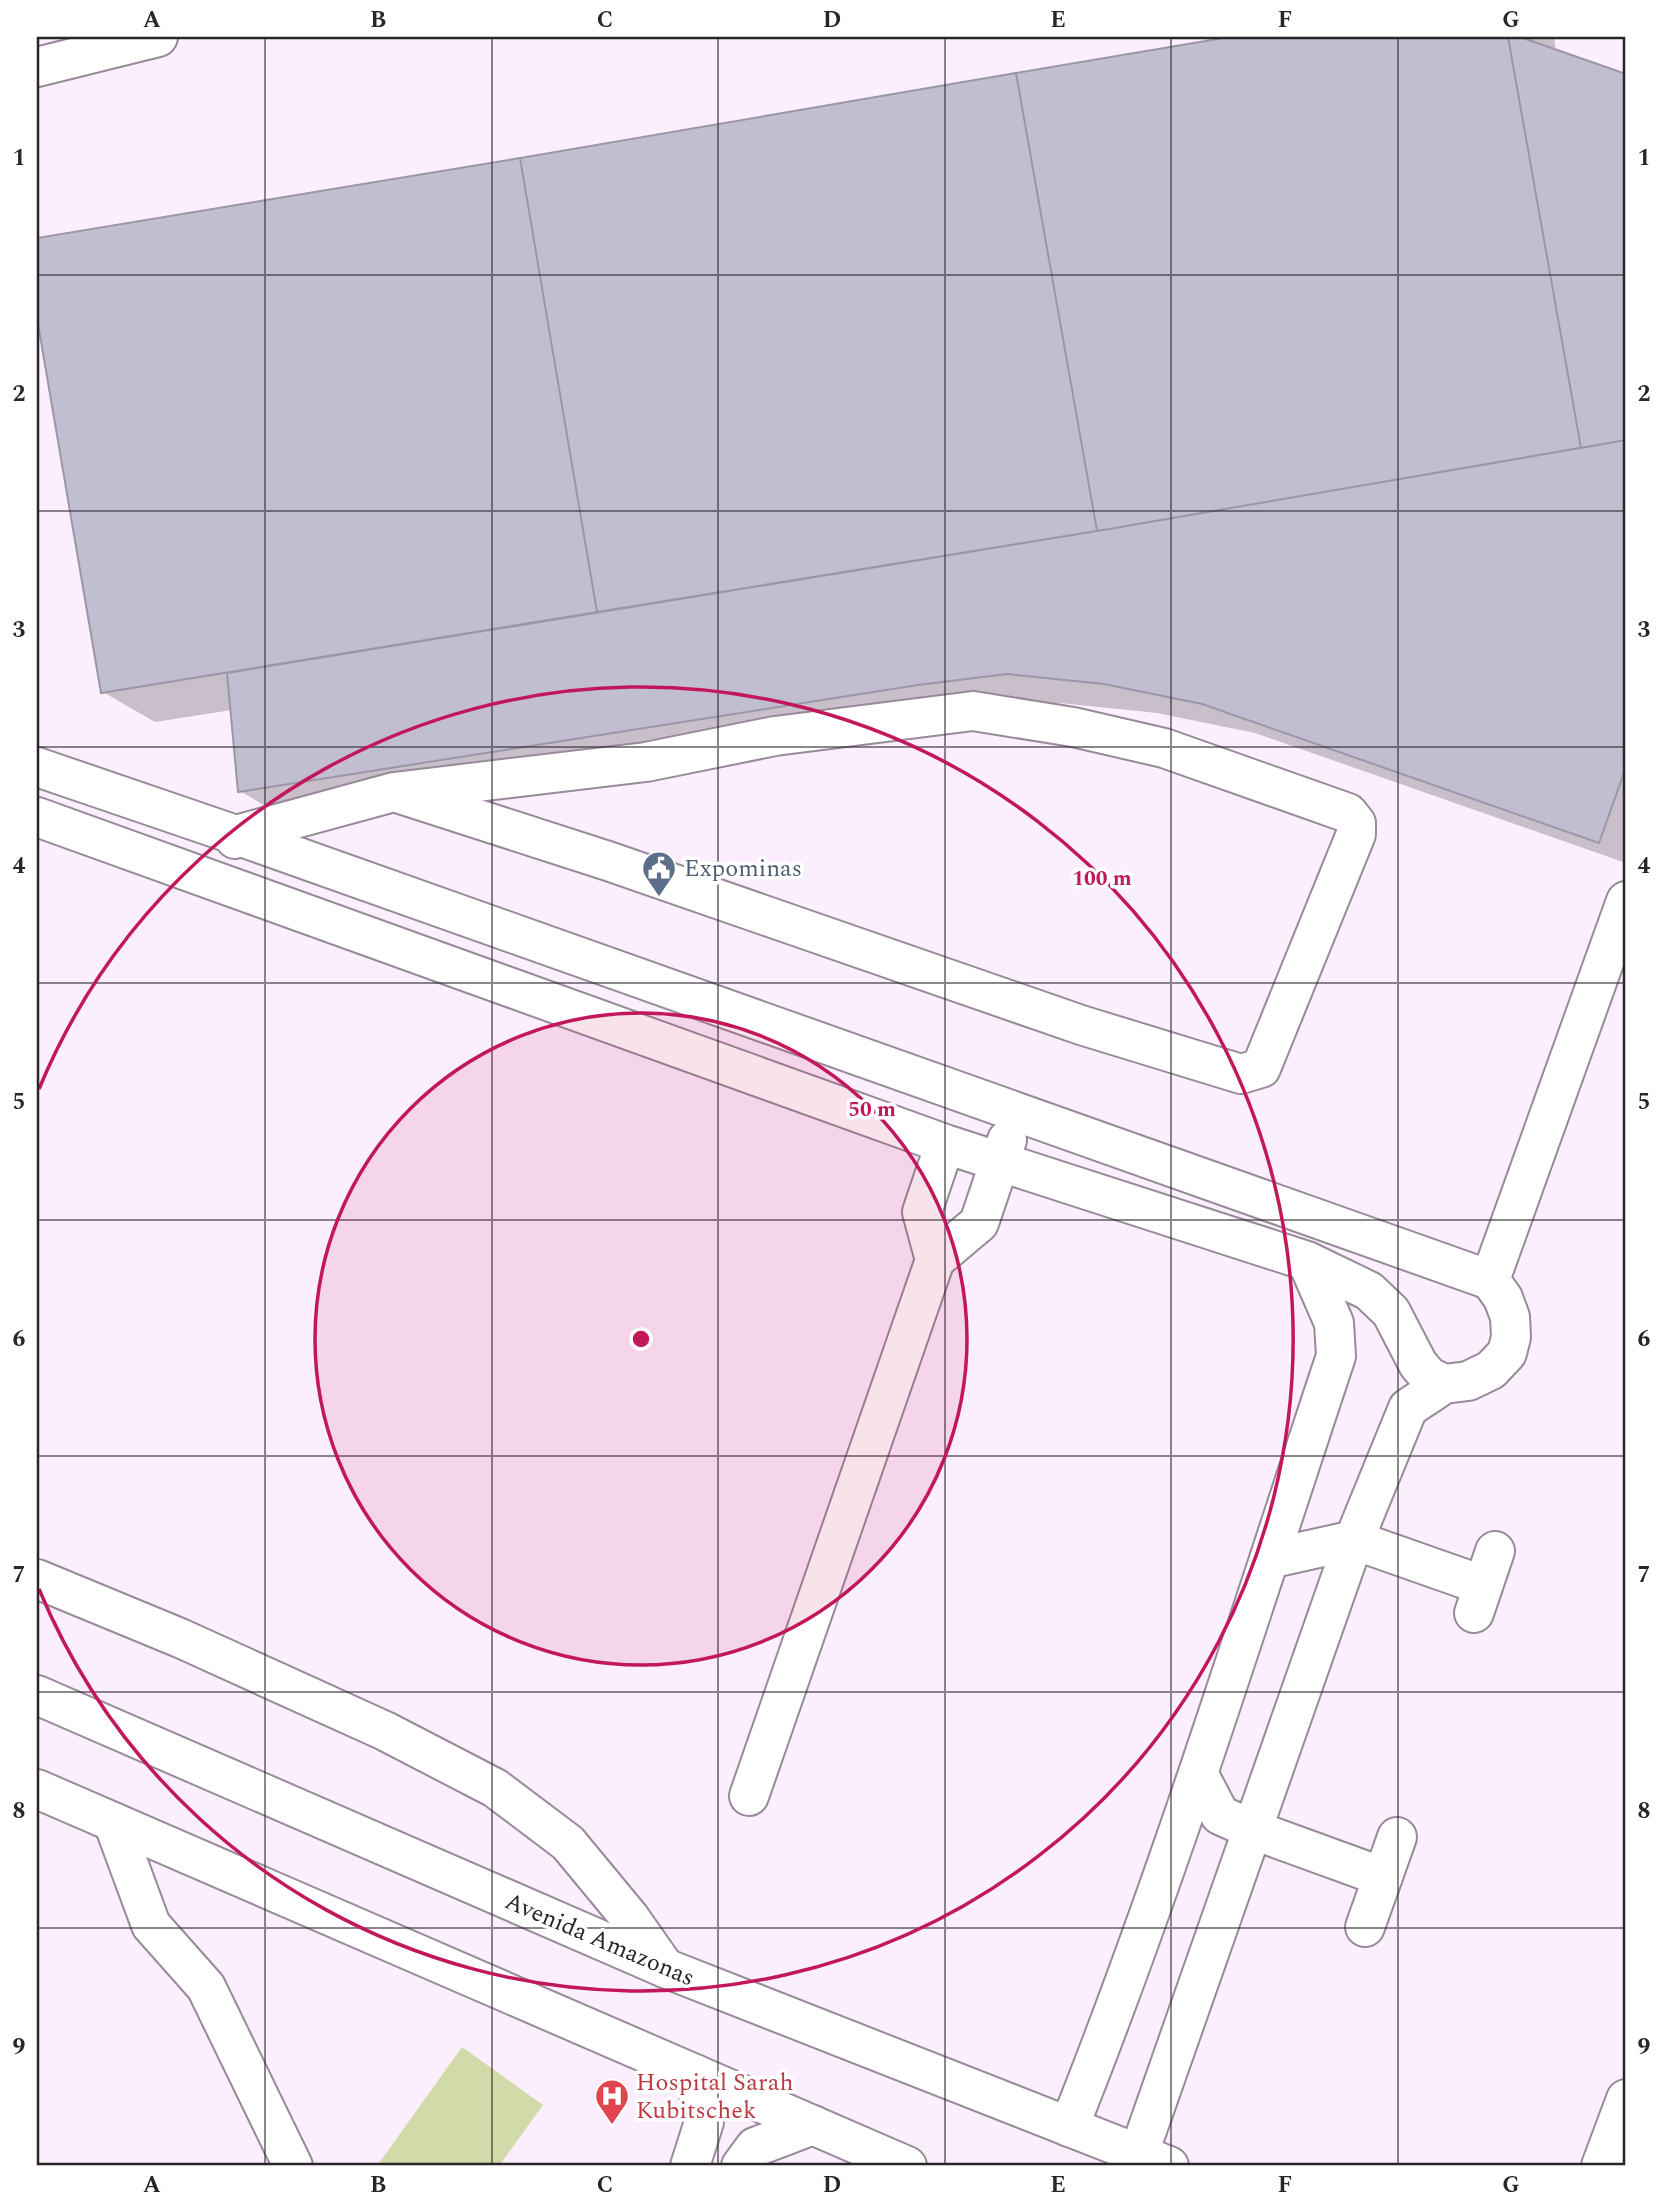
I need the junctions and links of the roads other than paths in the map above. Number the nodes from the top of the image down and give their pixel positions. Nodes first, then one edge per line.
1 (158, 37) edge
2 (37, 67) edge
3 (37, 767) edge
4 (394, 792) junction
5 (37, 817) edge
6 (236, 835) junction
7 (226, 885) junction
8 (1626, 901) edge
9 (1014, 1112) junction
10 (945, 1144) junction
11 (1001, 1163) junction
12 (935, 1260) junction
13 (1307, 1261) junction
14 (1490, 1280) junction
15 (1444, 1384) junction
16 (1354, 1540) junction
17 (1269, 1559) junction
18 (37, 1578) edge
19 (1483, 1583) dead end
20 (37, 1695) edge
21 (1198, 1773) junction
22 (37, 1789) edge
23 (749, 1796) dead end
24 (113, 1822) junction
25 (1251, 1829) junction
26 (1397, 1837) dead end
27 (1382, 1877) junction
28 (1365, 1927) dead end
29 (665, 1968) junction
30 (695, 2074) junction
31 (1626, 2099) edge
32 (813, 2125) junction
33 (1069, 2127) junction
34 (1154, 2160) edge
35 (293, 2166) edge
36 (690, 2166) edge
37 (741, 2166) edge
38 (907, 2166) edge
39 (1601, 2166) edge

1 - 2 main road
3 - 6 main road
4 - 4 main road
4 - 6 main road
5 - 7 main road
6 - 7 main road
6 - 9 main road
7 - 10 main road
8 - 14 main road
9 - 11 main road
9 - 14 main road
10 - 11 main road
10 - 12 main road
11 - 12 main road
11 - 13 main road
12 - 23 main road
13 - 15 main road
13 - 17 main road
14 - 15 main road
15 - 16 main road
16 - 17 main road
16 - 19 main road
16 - 25 main road
17 - 21 main road
18 - 29 main road
20 - 29 main road, Avenida Amazonas
21 - 25 main road
21 - 33 main road
22 - 24 main road
24 - 30 main road
24 - 35 main road
25 - 27 main road
25 - 34 main road
26 - 27 main road
27 - 28 main road
29 - 33 main road, Avenida Amazonas
30 - 32 main road
30 - 36 main road
31 - 39 main road
32 - 37 main road
32 - 38 main road
33 - 34 main road, Avenida Amazonas

